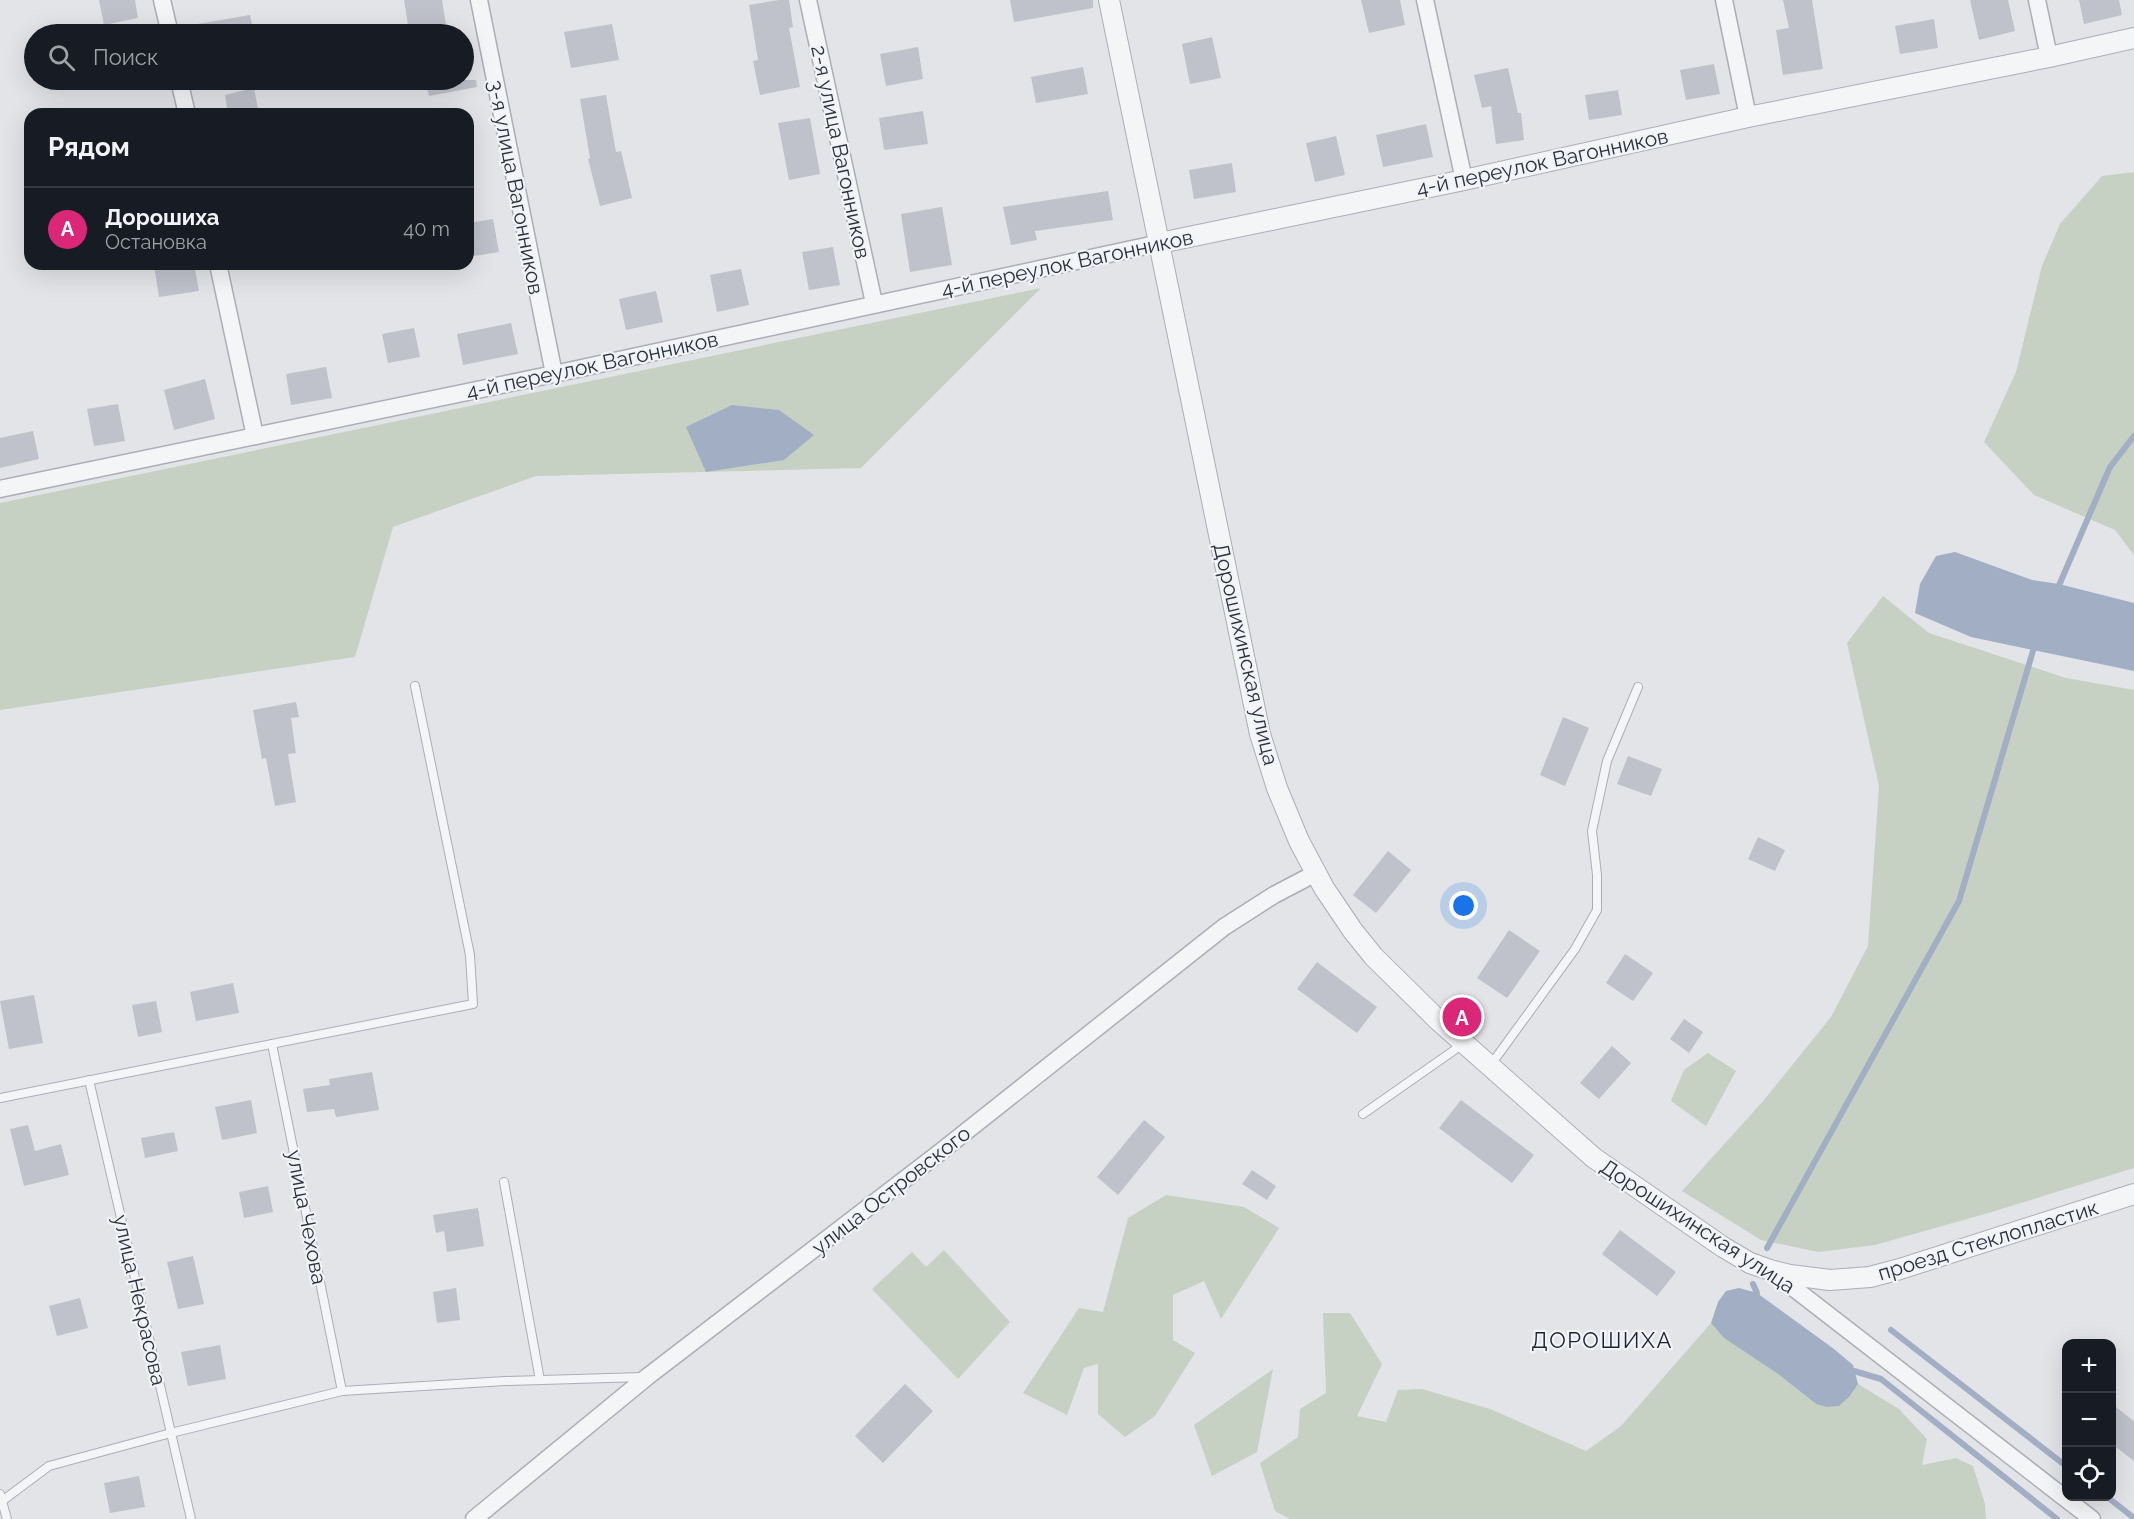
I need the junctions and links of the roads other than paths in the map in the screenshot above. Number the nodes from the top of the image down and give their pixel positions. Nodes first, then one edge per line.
1 (162, 0) edge
2 (479, 0) edge
3 (808, 0) edge
4 (1110, 0) edge
5 (1425, 0) edge
6 (1725, 0) edge
7 (2037, 0) edge
8 (168, 24) edge
9 (2134, 38) edge
10 (2049, 57) junction
11 (181, 90) edge
12 (186, 108) edge
13 (1748, 117) junction
14 (1464, 180) junction
15 (1160, 243) junction
16 (219, 270) edge
17 (874, 303) junction
18 (554, 374) junction
19 (255, 436) junction
20 (0, 489) edge
21 (415, 686) dead end
22 (1638, 687) dead end
23 (1316, 873) junction
24 (1463, 1043) junction
25 (272, 1044) junction
26 (1490, 1066) junction
27 (89, 1080) junction
28 (0, 1098) edge
29 (1363, 1114) dead end
30 (504, 1182) dead end
31 (2134, 1194) edge
32 (1770, 1270) junction
33 (647, 1377) junction
34 (540, 1380) junction
35 (342, 1390) junction
36 (171, 1432) junction
37 (1, 1497) edge
38 (7, 1519) edge
39 (191, 1519) edge
40 (474, 1519) edge
41 (2092, 1519) edge

1 - 8 street
2 - 18 street, 3-я улица Вагонников
3 - 17 street, 2-я улица Вагонников
4 - 15 street, Дорошихинская улица
5 - 14 street
6 - 13 street
7 - 10 street
9 - 10 street, 4-й переулок Вагонников
10 - 13 street, 4-й переулок Вагонников
11 - 12 street
13 - 14 street, 4-й переулок Вагонников
14 - 15 street, 4-й переулок Вагонников
15 - 17 street, 4-й переулок Вагонников
15 - 23 street, Дорошихинская улица
16 - 19 street
17 - 18 street, 4-й переулок Вагонников
18 - 19 street, 4-й переулок Вагонников
19 - 20 street, 4-й переулок Вагонников
21 - 25 lane
22 - 26 lane
23 - 24 street, Дорошихинская улица
23 - 33 street, улица Островского
24 - 26 street, Дорошихинская улица
24 - 29 lane
25 - 27 lane
25 - 35 lane, улица Чехова
26 - 32 street, Дорошихинская улица
27 - 28 lane
27 - 36 lane, улица Некрасова
30 - 34 lane
31 - 32 street, проезд Стеклопластик
32 - 41 street, Дорошихинская улица
33 - 34 lane
33 - 40 street, улица Островского
34 - 35 lane
35 - 36 lane
36 - 37 lane
36 - 39 lane, улица Некрасова
37 - 38 lane

